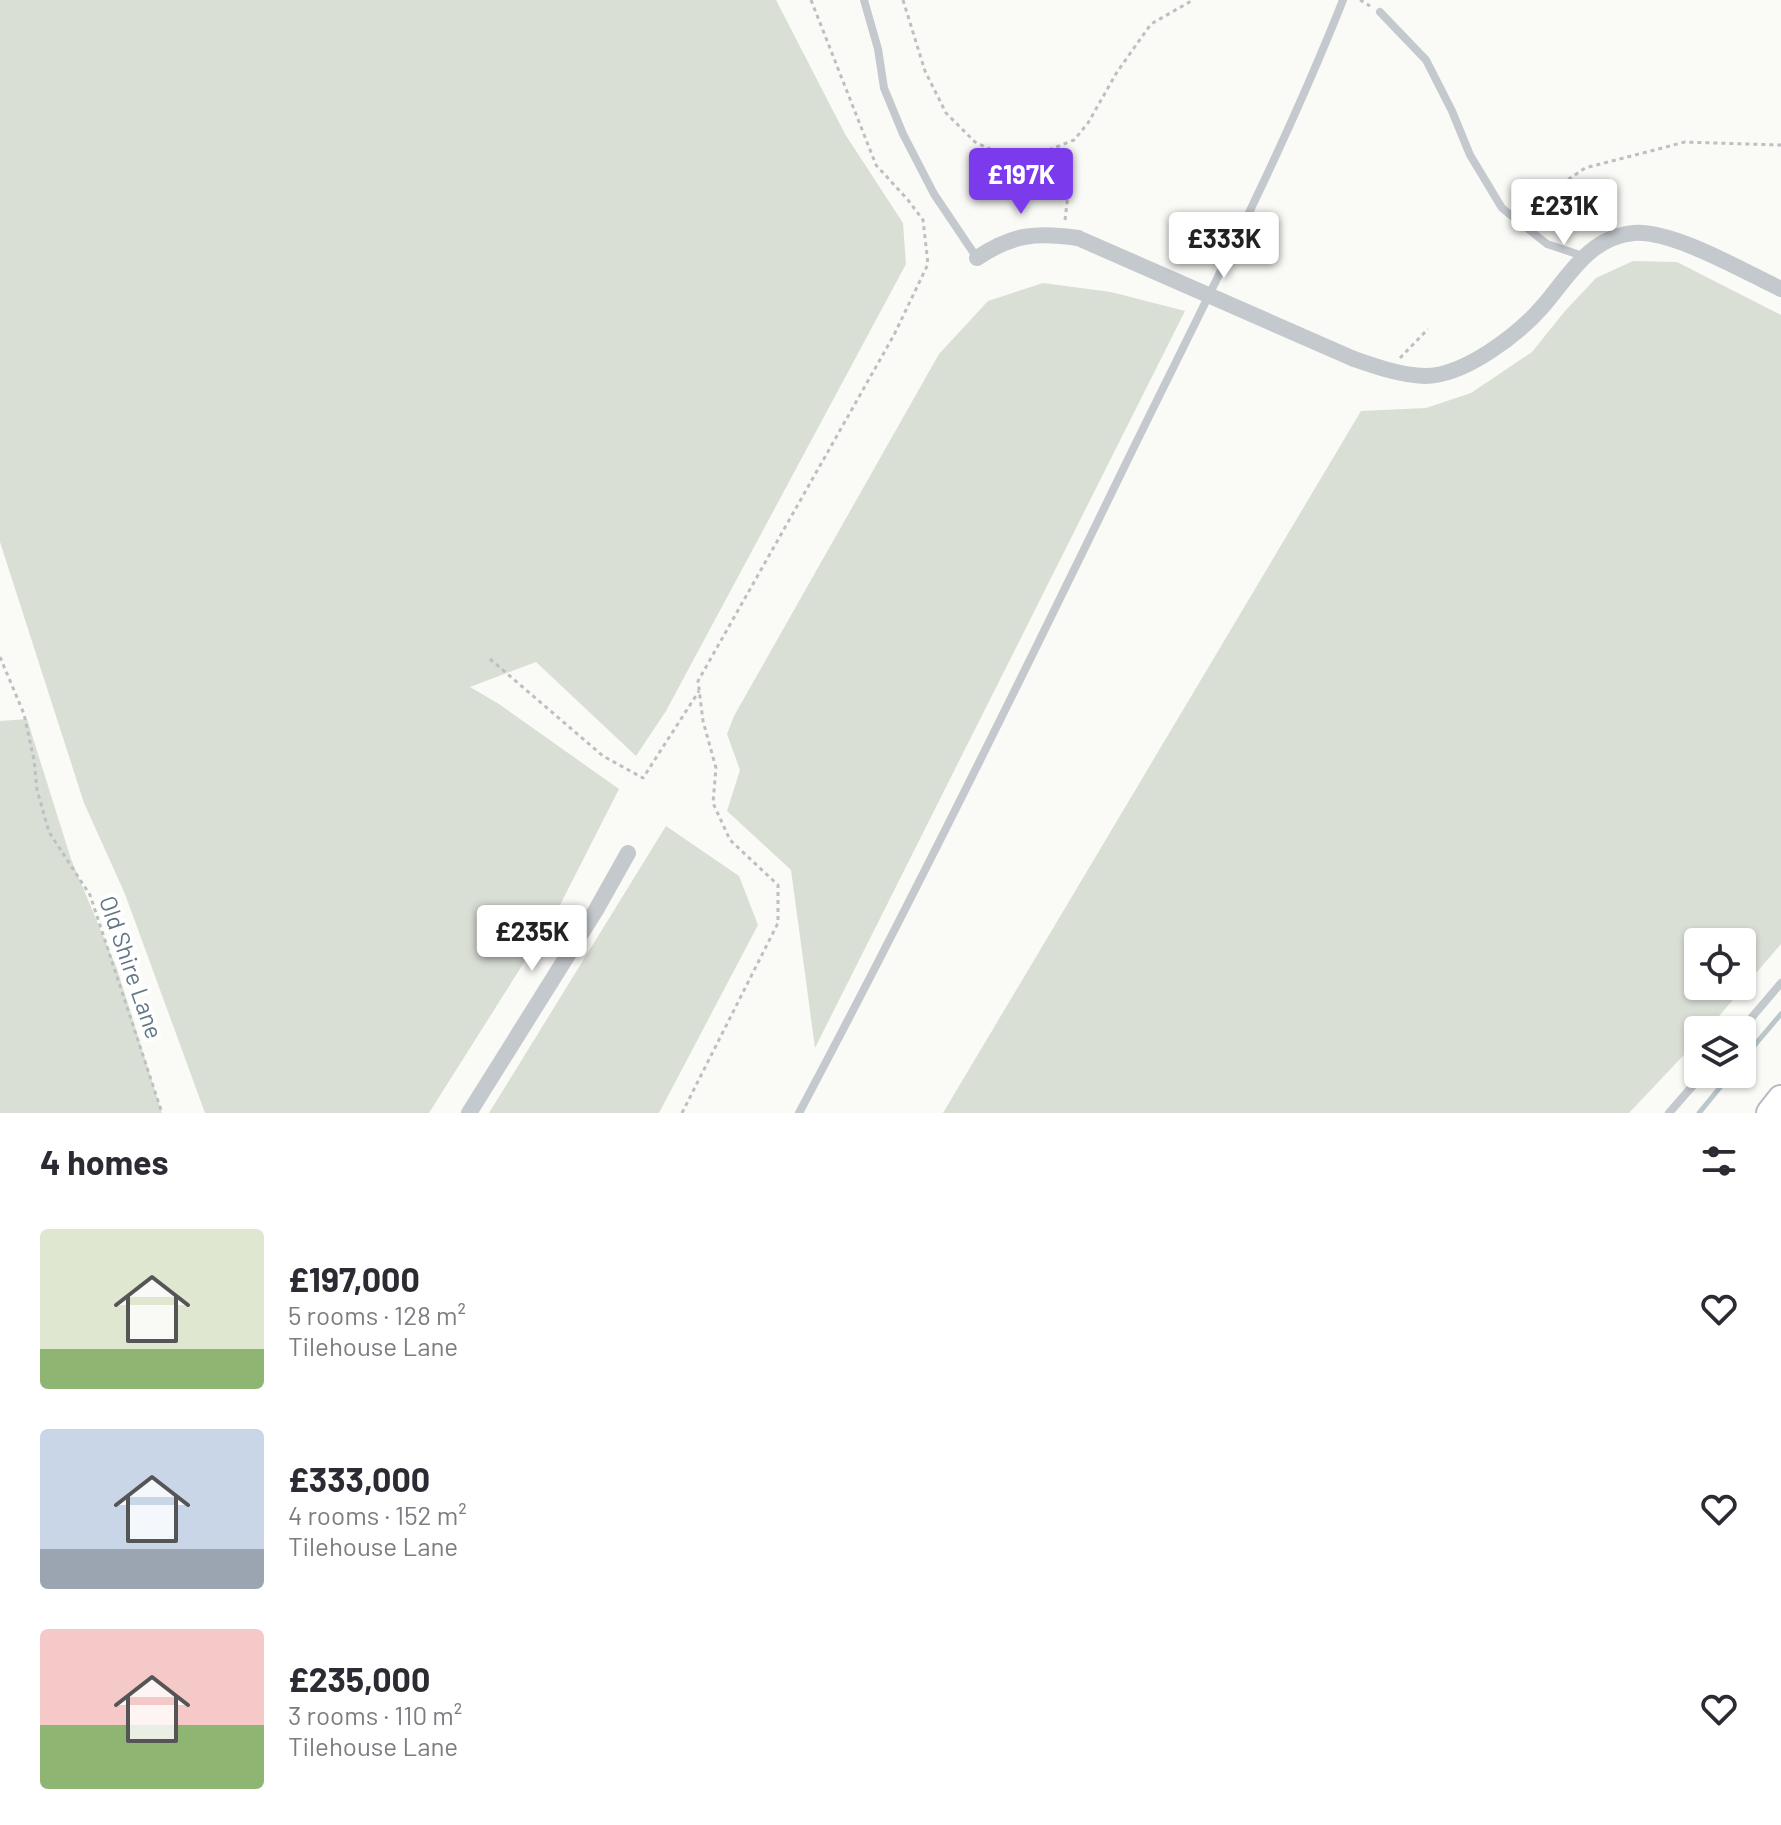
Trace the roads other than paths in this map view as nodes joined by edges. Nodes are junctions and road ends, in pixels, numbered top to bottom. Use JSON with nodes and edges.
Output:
{"nodes":[{"id":1,"x":864,"y":0,"type":"edge"},
{"id":2,"x":1343,"y":0,"type":"edge"},
{"id":3,"x":1380,"y":12,"type":"dead end"},
{"id":4,"x":1583,"y":256,"type":"junction"},
{"id":5,"x":977,"y":258,"type":"joint"},
{"id":6,"x":1781,"y":289,"type":"edge"},
{"id":7,"x":628,"y":853,"type":"dead end"},
{"id":8,"x":1781,"y":983,"type":"edge"},
{"id":9,"x":1753,"y":1016,"type":"edge"},
{"id":10,"x":1691,"y":1088,"type":"edge"},
{"id":11,"x":1781,"y":1099,"type":"edge"},
{"id":12,"x":469,"y":1113,"type":"edge"},
{"id":13,"x":799,"y":1113,"type":"edge"},
{"id":14,"x":1669,"y":1113,"type":"edge"},
{"id":15,"x":1770,"y":1113,"type":"edge"}],
"edges":[{"from":1,"to":5,"type":"lane"},
{"from":2,"to":13,"type":"lane"},
{"from":3,"to":4,"type":"lane"},
{"from":4,"to":5,"type":"street","bridge":true},
{"from":4,"to":6,"type":"street"},
{"from":7,"to":12,"type":"street"},
{"from":8,"to":9,"type":"lane"},
{"from":10,"to":14,"type":"lane"},
{"from":11,"to":15,"type":"main road"}]}
